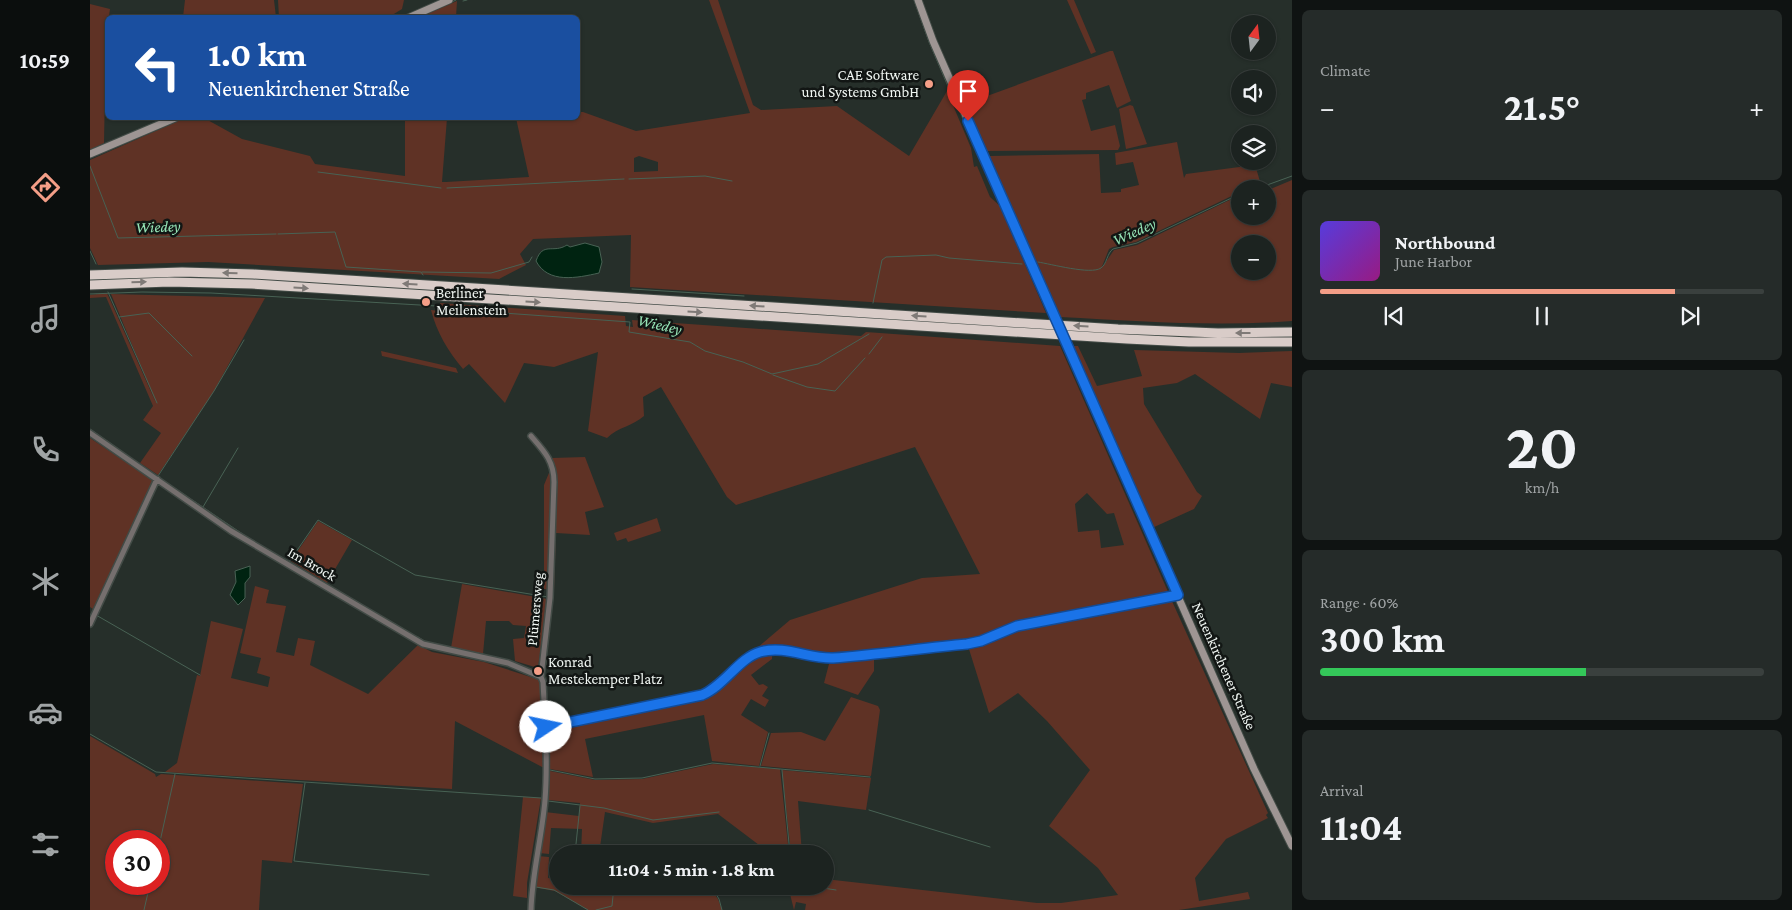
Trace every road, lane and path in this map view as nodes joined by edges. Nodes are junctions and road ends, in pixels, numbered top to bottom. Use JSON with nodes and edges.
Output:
{"nodes":[{"id":1,"x":449,"y":0,"type":"edge"},
{"id":2,"x":918,"y":0,"type":"edge"},
{"id":3,"x":415,"y":15,"type":"edge"},
{"id":4,"x":170,"y":120,"type":"edge"},
{"id":5,"x":90,"y":154,"type":"edge"},
{"id":6,"x":90,"y":275,"type":"edge"},
{"id":7,"x":90,"y":285,"type":"edge"},
{"id":8,"x":1292,"y":332,"type":"edge"},
{"id":9,"x":1292,"y":342,"type":"edge"},
{"id":10,"x":90,"y":433,"type":"edge"},
{"id":11,"x":531,"y":436,"type":"dead end"},
{"id":12,"x":157,"y":479,"type":"junction"},
{"id":13,"x":1178,"y":595,"type":"junction"},
{"id":14,"x":90,"y":624,"type":"edge"},
{"id":15,"x":541,"y":677,"type":"junction"},
{"id":16,"x":546,"y":727,"type":"junction"},
{"id":17,"x":1292,"y":846,"type":"edge"},
{"id":18,"x":531,"y":910,"type":"edge"}],
"edges":[{"from":1,"to":3,"type":"main road"},
{"from":2,"to":13,"type":"main road","name":"Neuenkirchener Straße","bridge":true},
{"from":4,"to":5,"type":"main road"},
{"from":8,"to":6,"type":"highway","one_way":true},
{"from":7,"to":9,"type":"highway","one_way":true},
{"from":10,"to":12,"type":"street","name":"Im Brock"},
{"from":11,"to":15,"type":"street","name":"Plümersweg"},
{"from":12,"to":14,"type":"street"},
{"from":12,"to":15,"type":"street","name":"Im Brock"},
{"from":13,"to":16,"type":"street"},
{"from":13,"to":17,"type":"main road","name":"Neuenkirchener Straße"},
{"from":15,"to":16,"type":"street","name":"Plümersweg"},
{"from":16,"to":18,"type":"street","name":"Plümersweg"}]}
